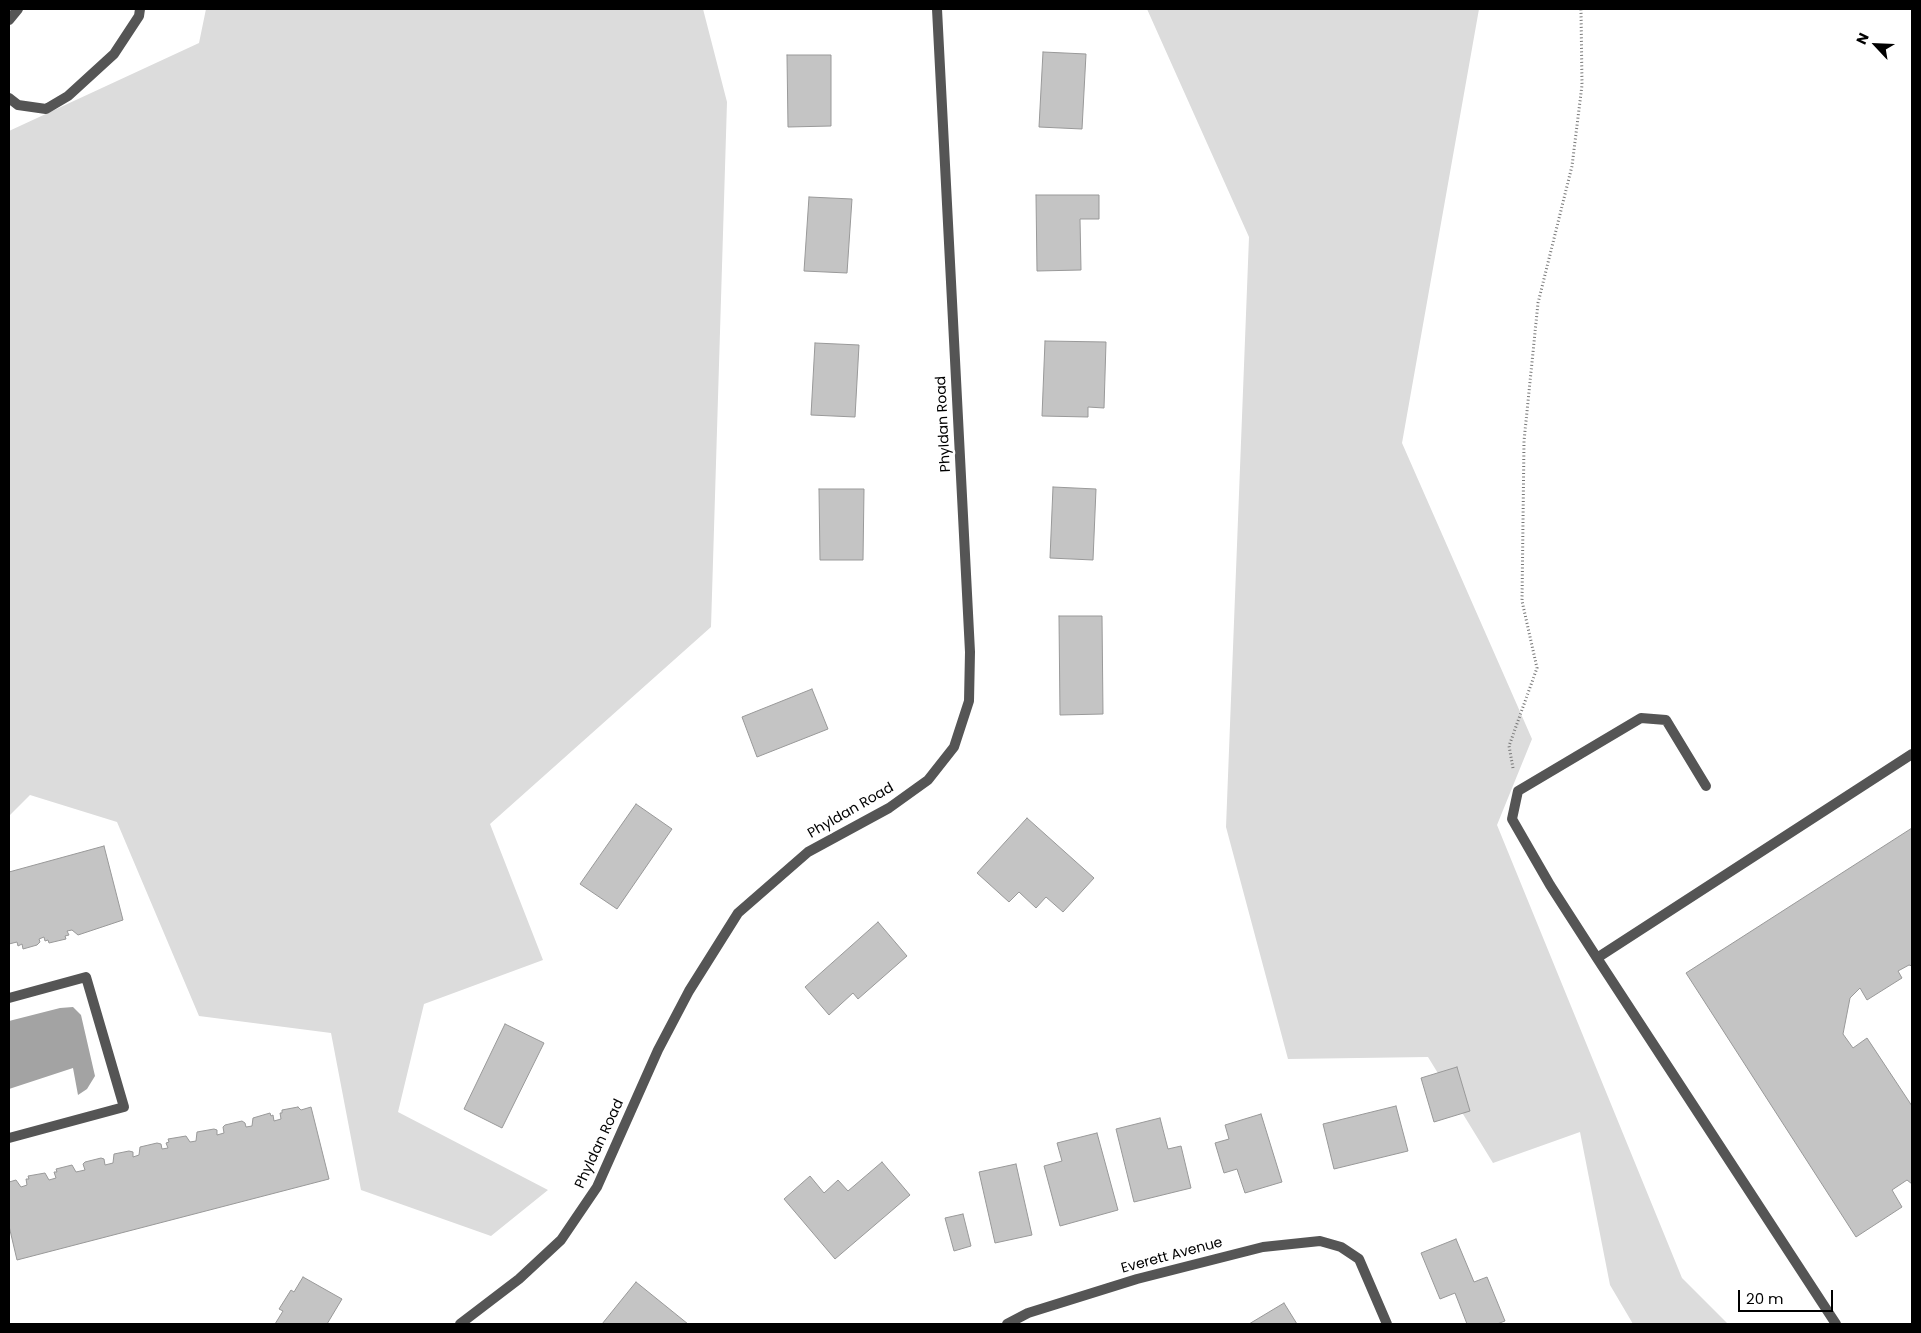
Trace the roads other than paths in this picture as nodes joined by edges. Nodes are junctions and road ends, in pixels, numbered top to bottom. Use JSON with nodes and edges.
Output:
{"nodes":[{"id":1,"x":18,"y":9,"type":"edge"},
{"id":2,"x":140,"y":9,"type":"edge"},
{"id":3,"x":937,"y":9,"type":"edge"},
{"id":4,"x":9,"y":20,"type":"edge"},
{"id":5,"x":9,"y":98,"type":"edge"},
{"id":6,"x":1912,"y":754,"type":"edge"},
{"id":7,"x":1706,"y":786,"type":"dead end"},
{"id":8,"x":1597,"y":958,"type":"junction"},
{"id":9,"x":9,"y":998,"type":"edge"},
{"id":10,"x":9,"y":1138,"type":"edge"},
{"id":11,"x":460,"y":1324,"type":"edge"},
{"id":12,"x":1007,"y":1324,"type":"edge"},
{"id":13,"x":1387,"y":1324,"type":"edge"},
{"id":14,"x":1836,"y":1324,"type":"edge"}],
"edges":[{"from":1,"to":4,"type":"street"},
{"from":2,"to":5,"type":"street"},
{"from":3,"to":11,"type":"street","name":"Phyldan Road"},
{"from":6,"to":8,"type":"street"},
{"from":7,"to":8,"type":"street"},
{"from":8,"to":14,"type":"street"},
{"from":9,"to":10,"type":"street"},
{"from":12,"to":13,"type":"street","name":"Everett Avenue"}]}
